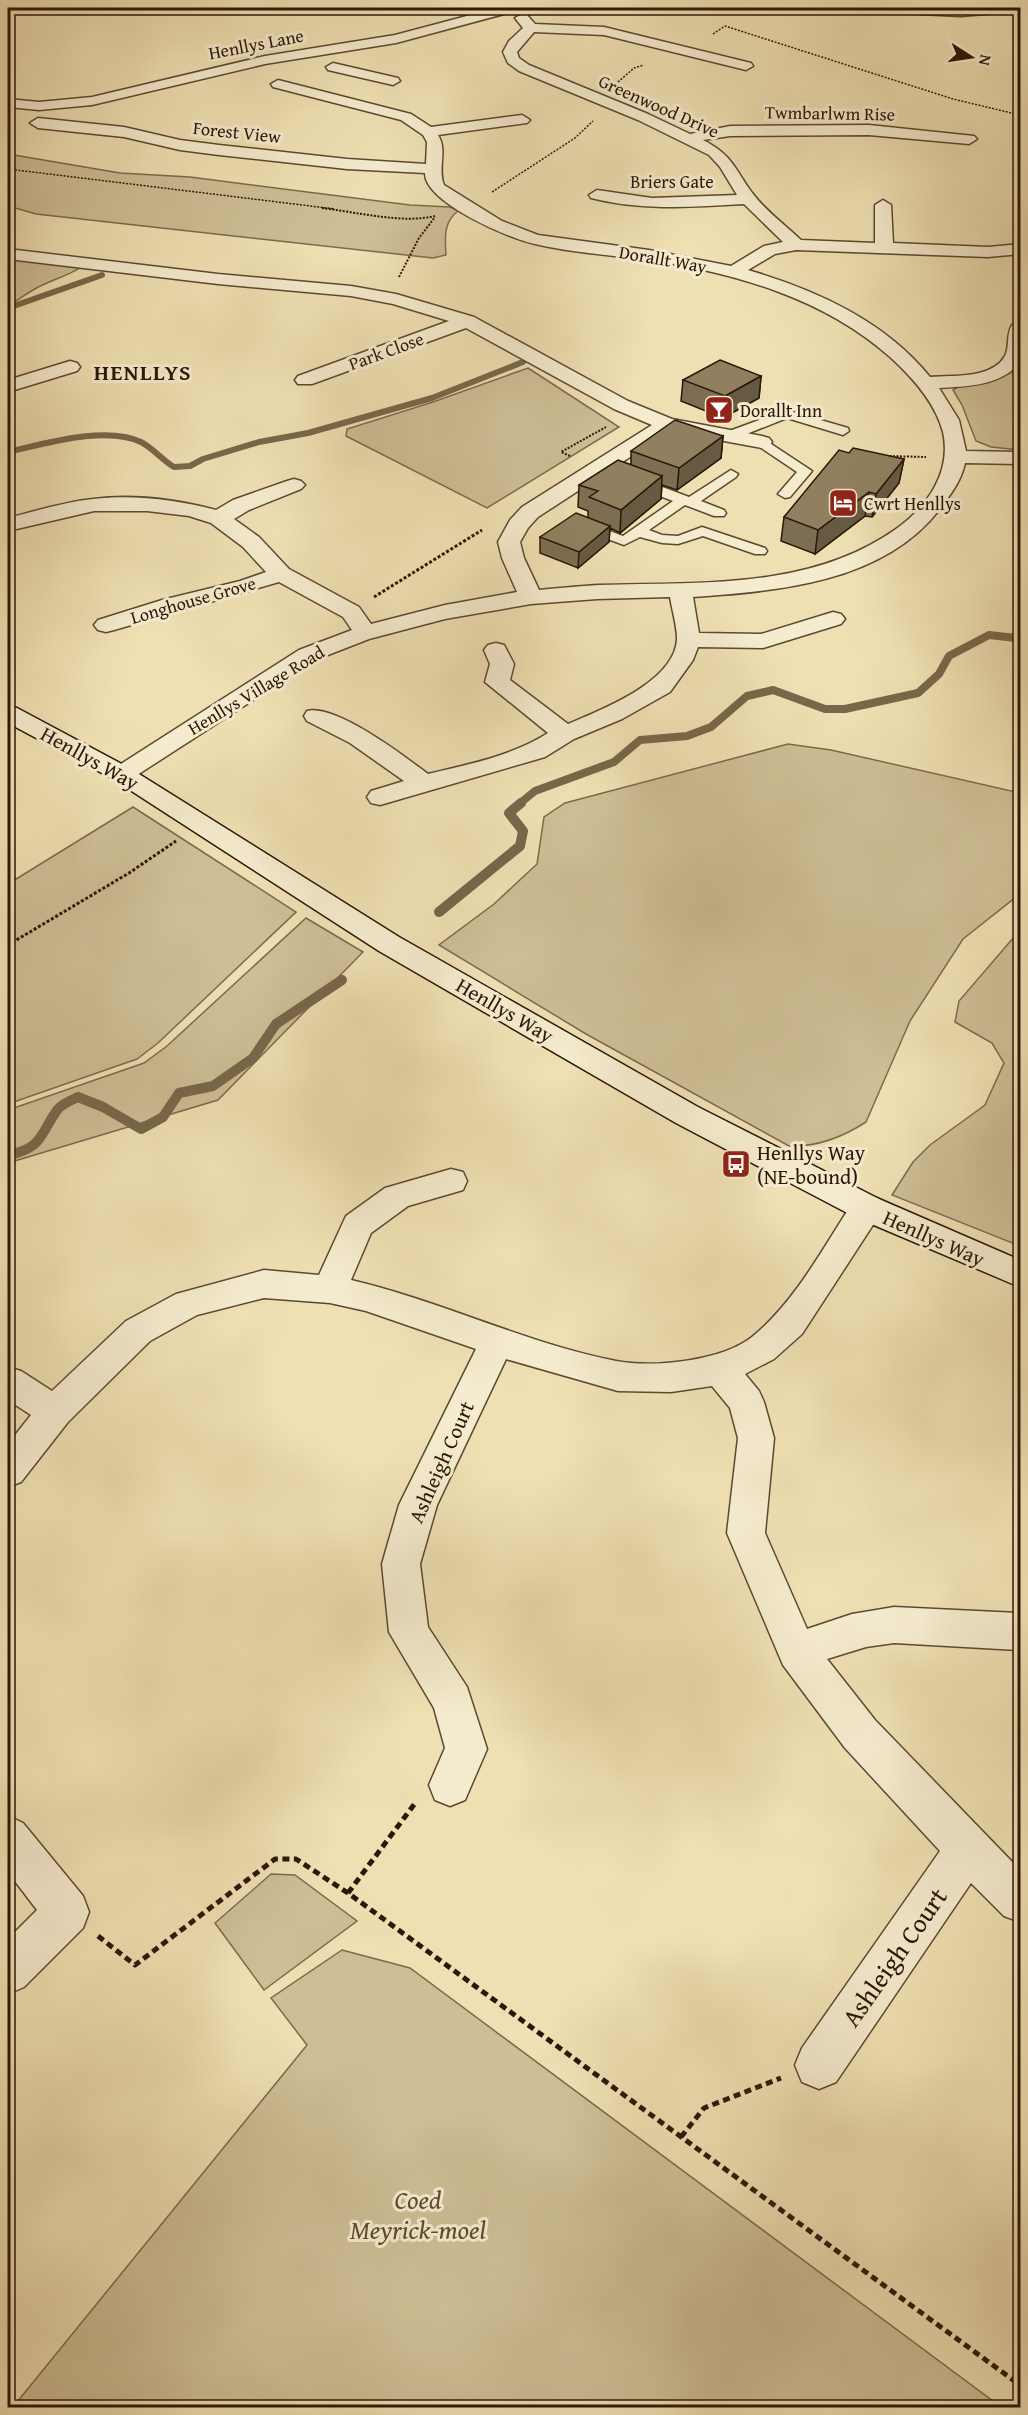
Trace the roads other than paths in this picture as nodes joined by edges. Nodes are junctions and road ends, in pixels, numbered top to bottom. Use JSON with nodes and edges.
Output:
{"nodes":[{"id":1,"x":878,"y":8,"type":"edge"},
{"id":2,"x":1017,"y":8,"type":"edge"},
{"id":3,"x":521,"y":18,"type":"edge"},
{"id":4,"x":714,"y":57,"type":"junction"},
{"id":5,"x":697,"y":65,"type":"dead end"},
{"id":6,"x":333,"y":66,"type":"dead end"},
{"id":7,"x":746,"y":66,"type":"dead end"},
{"id":8,"x":354,"y":72,"type":"junction"},
{"id":9,"x":393,"y":81,"type":"dead end"},
{"id":10,"x":278,"y":84,"type":"dead end"},
{"id":11,"x":311,"y":92,"type":"junction"},
{"id":12,"x":8,"y":103,"type":"edge"},
{"id":13,"x":522,"y":120,"type":"dead end"},
{"id":14,"x":38,"y":123,"type":"dead end"},
{"id":15,"x":428,"y":132,"type":"junction"},
{"id":16,"x":691,"y":138,"type":"junction"},
{"id":17,"x":969,"y":140,"type":"dead end"},
{"id":18,"x":433,"y":169,"type":"junction"},
{"id":19,"x":597,"y":195,"type":"dead end"},
{"id":20,"x":748,"y":199,"type":"junction"},
{"id":21,"x":883,"y":205,"type":"dead end"},
{"id":22,"x":796,"y":245,"type":"junction"},
{"id":23,"x":884,"y":246,"type":"junction"},
{"id":24,"x":1020,"y":249,"type":"edge"},
{"id":25,"x":8,"y":254,"type":"edge"},
{"id":26,"x":733,"y":272,"type":"junction"},
{"id":27,"x":218,"y":279,"type":"junction"},
{"id":28,"x":205,"y":295,"type":"dead end"},
{"id":29,"x":467,"y":321,"type":"junction"},
{"id":30,"x":1019,"y":329,"type":"edge"},
{"id":31,"x":70,"y":367,"type":"dead end"},
{"id":32,"x":304,"y":380,"type":"dead end"},
{"id":33,"x":927,"y":383,"type":"junction"},
{"id":34,"x":8,"y":386,"type":"edge"},
{"id":35,"x":667,"y":423,"type":"junction"},
{"id":36,"x":843,"y":431,"type":"dead end"},
{"id":37,"x":729,"y":436,"type":"junction"},
{"id":38,"x":762,"y":442,"type":"joint"},
{"id":39,"x":957,"y":457,"type":"junction"},
{"id":40,"x":1020,"y":458,"type":"edge"},
{"id":41,"x":599,"y":468,"type":"junction"},
{"id":42,"x":731,"y":474,"type":"dead end"},
{"id":43,"x":294,"y":485,"type":"dead end"},
{"id":44,"x":785,"y":494,"type":"dead end"},
{"id":45,"x":687,"y":501,"type":"junction"},
{"id":46,"x":719,"y":513,"type":"dead end"},
{"id":47,"x":219,"y":518,"type":"junction"},
{"id":48,"x":572,"y":520,"type":"edge"},
{"id":49,"x":8,"y":524,"type":"edge"},
{"id":50,"x":638,"y":531,"type":"junction"},
{"id":51,"x":760,"y":551,"type":"dead end"},
{"id":52,"x":281,"y":574,"type":"junction"},
{"id":53,"x":680,"y":591,"type":"junction"},
{"id":54,"x":531,"y":597,"type":"junction"},
{"id":55,"x":833,"y":619,"type":"dead end"},
{"id":56,"x":106,"y":626,"type":"dead end"},
{"id":57,"x":366,"y":632,"type":"junction"},
{"id":58,"x":688,"y":640,"type":"junction"},
{"id":59,"x":496,"y":650,"type":"dead end"},
{"id":60,"x":8,"y":713,"type":"edge"},
{"id":61,"x":316,"y":716,"type":"dead end"},
{"id":62,"x":565,"y":734,"type":"junction"},
{"id":63,"x":122,"y":774,"type":"junction"},
{"id":64,"x":423,"y":783,"type":"junction"},
{"id":65,"x":380,"y":797,"type":"dead end"},
{"id":66,"x":451,"y":1181,"type":"dead end"},
{"id":67,"x":867,"y":1208,"type":"junction"},
{"id":68,"x":1020,"y":1274,"type":"edge"},
{"id":69,"x":330,"y":1289,"type":"junction"},
{"id":70,"x":497,"y":1342,"type":"junction"},
{"id":71,"x":720,"y":1370,"type":"junction"},
{"id":72,"x":8,"y":1382,"type":"edge"},
{"id":73,"x":55,"y":1411,"type":"junction"},
{"id":74,"x":8,"y":1471,"type":"edge"},
{"id":75,"x":1020,"y":1631,"type":"edge"},
{"id":76,"x":797,"y":1652,"type":"junction"},
{"id":77,"x":450,"y":1785,"type":"road end"},
{"id":78,"x":8,"y":1838,"type":"edge"},
{"id":79,"x":968,"y":1849,"type":"junction"},
{"id":80,"x":1020,"y":1900,"type":"edge"},
{"id":81,"x":8,"y":1971,"type":"edge"},
{"id":82,"x":819,"y":2065,"type":"road end"}],
"edges":[{"from":1,"to":2,"type":"street"},
{"from":3,"to":4,"type":"street"},
{"from":3,"to":12,"type":"street","name":"Henllys Lane"},
{"from":3,"to":16,"type":"street","name":"Greenwood Drive"},
{"from":4,"to":5,"type":"street"},
{"from":4,"to":7,"type":"street"},
{"from":6,"to":8,"type":"street"},
{"from":8,"to":9,"type":"street"},
{"from":8,"to":11,"type":"street"},
{"from":10,"to":11,"type":"street"},
{"from":11,"to":15,"type":"street"},
{"from":13,"to":15,"type":"street"},
{"from":14,"to":18,"type":"street","name":"Forest View"},
{"from":15,"to":18,"type":"street","name":"Dorallt Way"},
{"from":16,"to":17,"type":"street","name":"Twmbarlwm Rise"},
{"from":16,"to":20,"type":"street","name":"Greenwood Drive"},
{"from":18,"to":26,"type":"street","name":"Dorallt Way"},
{"from":19,"to":20,"type":"street","name":"Briers Gate"},
{"from":20,"to":22,"type":"street","name":"Greenwood Drive"},
{"from":21,"to":23,"type":"street"},
{"from":22,"to":23,"type":"street"},
{"from":22,"to":26,"type":"street"},
{"from":23,"to":24,"type":"street"},
{"from":25,"to":27,"type":"street"},
{"from":26,"to":33,"type":"street","name":"Dorallt Way"},
{"from":27,"to":28,"type":"street"},
{"from":27,"to":29,"type":"street"},
{"from":29,"to":32,"type":"street","name":"Park Close"},
{"from":29,"to":35,"type":"street"},
{"from":30,"to":33,"type":"street"},
{"from":31,"to":34,"type":"street"},
{"from":33,"to":39,"type":"street","name":"Dorallt Way"},
{"from":35,"to":37,"type":"street"},
{"from":35,"to":41,"type":"street"},
{"from":36,"to":37,"type":"lane"},
{"from":37,"to":38,"type":"street"},
{"from":38,"to":44,"type":"lane"},
{"from":39,"to":40,"type":"street"},
{"from":39,"to":53,"type":"street","name":"Dorallt Way"},
{"from":41,"to":45,"type":"lane"},
{"from":41,"to":54,"type":"street"},
{"from":42,"to":45,"type":"lane"},
{"from":43,"to":47,"type":"street"},
{"from":45,"to":46,"type":"lane"},
{"from":45,"to":50,"type":"lane"},
{"from":47,"to":49,"type":"street","name":"Longhouse Grove"},
{"from":47,"to":52,"type":"street","name":"Longhouse Grove"},
{"from":48,"to":50,"type":"lane"},
{"from":50,"to":51,"type":"lane"},
{"from":52,"to":56,"type":"street","name":"Longhouse Grove"},
{"from":52,"to":57,"type":"street","name":"Longhouse Grove"},
{"from":53,"to":54,"type":"street","name":"Dorallt Way"},
{"from":53,"to":58,"type":"street"},
{"from":54,"to":57,"type":"street","name":"Henllys Village Road"},
{"from":55,"to":58,"type":"street"},
{"from":57,"to":63,"type":"street","name":"Henllys Village Road"},
{"from":58,"to":62,"type":"street"},
{"from":59,"to":62,"type":"street"},
{"from":60,"to":63,"type":"street","name":"Henllys Way"},
{"from":61,"to":64,"type":"street"},
{"from":62,"to":64,"type":"street"},
{"from":63,"to":67,"type":"street","name":"Henllys Way"},
{"from":64,"to":65,"type":"street"},
{"from":66,"to":69,"type":"street"},
{"from":67,"to":68,"type":"street","name":"Henllys Way"},
{"from":67,"to":71,"type":"street"},
{"from":69,"to":70,"type":"street"},
{"from":69,"to":73,"type":"street"},
{"from":70,"to":71,"type":"street"},
{"from":70,"to":77,"type":"street","name":"Ashleigh Court"},
{"from":71,"to":76,"type":"street"},
{"from":72,"to":73,"type":"street"},
{"from":73,"to":74,"type":"street"},
{"from":75,"to":76,"type":"street"},
{"from":76,"to":79,"type":"street"},
{"from":78,"to":81,"type":"street"},
{"from":79,"to":80,"type":"street"},
{"from":79,"to":82,"type":"street","name":"Ashleigh Court"}]}
